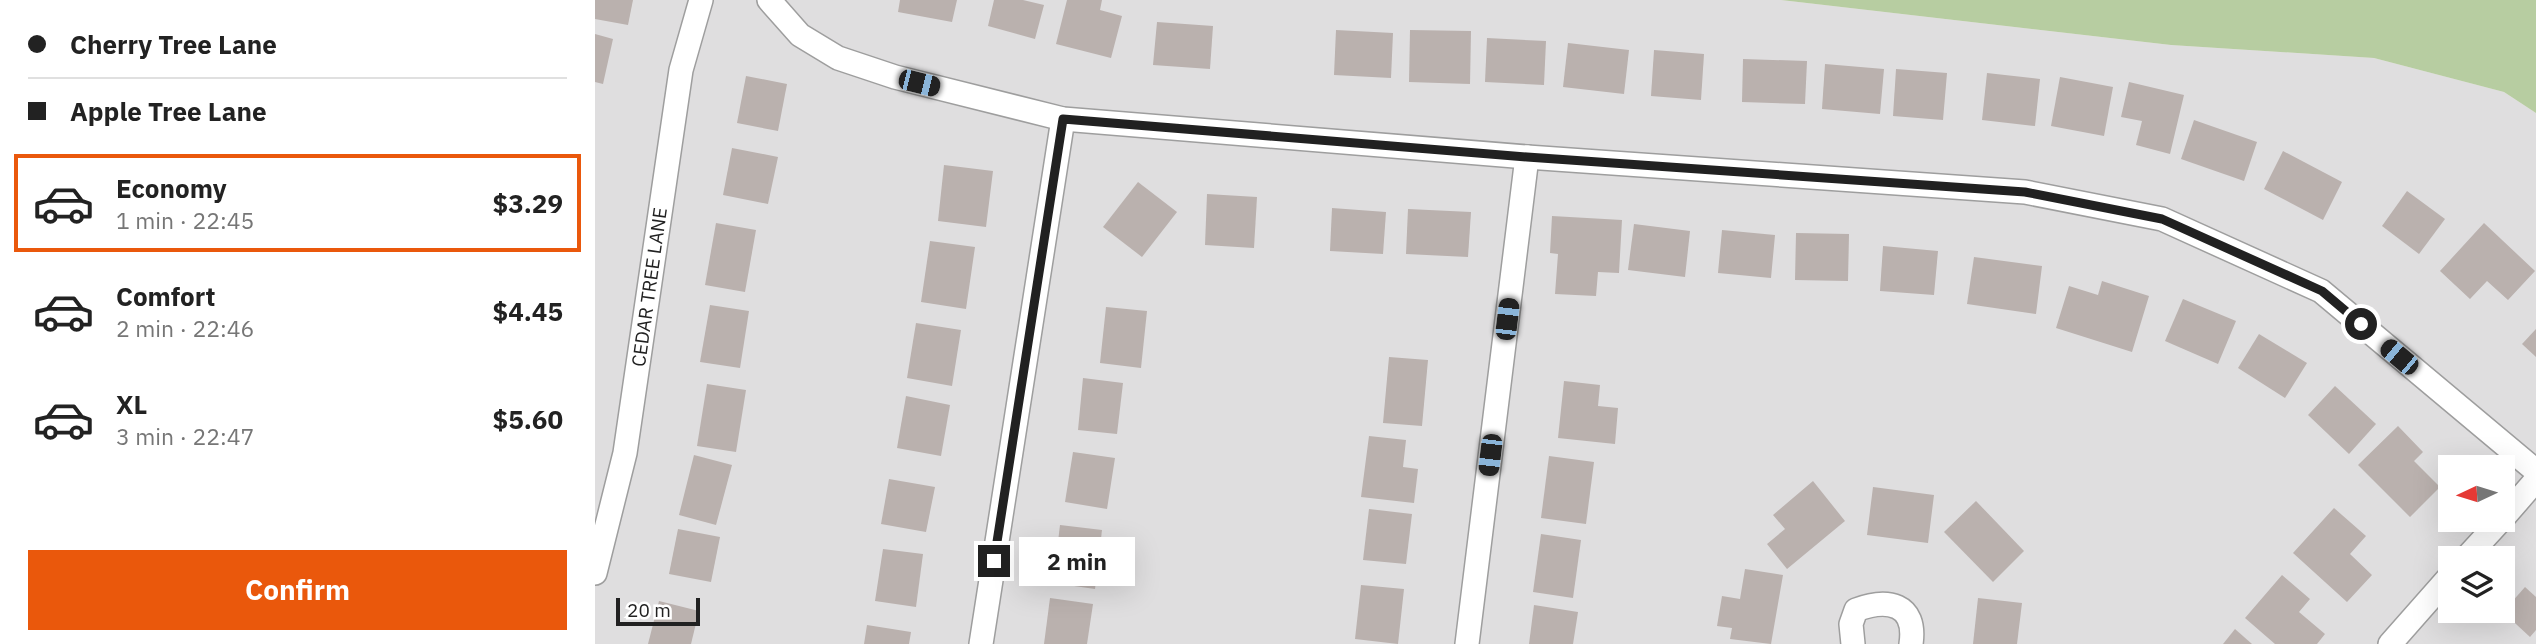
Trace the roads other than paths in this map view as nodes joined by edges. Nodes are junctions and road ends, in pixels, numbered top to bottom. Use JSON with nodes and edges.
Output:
{"nodes":[{"id":1,"x":701,"y":0,"type":"edge"},
{"id":2,"x":769,"y":0,"type":"edge"},
{"id":3,"x":1063,"y":119,"type":"junction"},
{"id":4,"x":1527,"y":157,"type":"junction"},
{"id":5,"x":2536,"y":471,"type":"edge"},
{"id":6,"x":2536,"y":480,"type":"edge"},
{"id":7,"x":2515,"y":504,"type":"edge"},
{"id":8,"x":2490,"y":532,"type":"edge"},
{"id":9,"x":2477,"y":546,"type":"edge"},
{"id":10,"x":595,"y":573,"type":"edge"},
{"id":11,"x":2438,"y":590,"type":"edge"},
{"id":12,"x":981,"y":644,"type":"edge"},
{"id":13,"x":1467,"y":644,"type":"edge"},
{"id":14,"x":1853,"y":644,"type":"edge"},
{"id":15,"x":1911,"y":644,"type":"edge"},
{"id":16,"x":2390,"y":644,"type":"edge"}],
"edges":[{"from":1,"to":10,"type":"street","name":"CEDAR TREE LANE"},
{"from":2,"to":3,"type":"street"},
{"from":3,"to":4,"type":"street"},
{"from":3,"to":12,"type":"street"},
{"from":4,"to":5,"type":"street"},
{"from":4,"to":13,"type":"street"},
{"from":6,"to":7,"type":"street"},
{"from":8,"to":9,"type":"street"},
{"from":11,"to":16,"type":"street"},
{"from":14,"to":15,"type":"street"}]}
